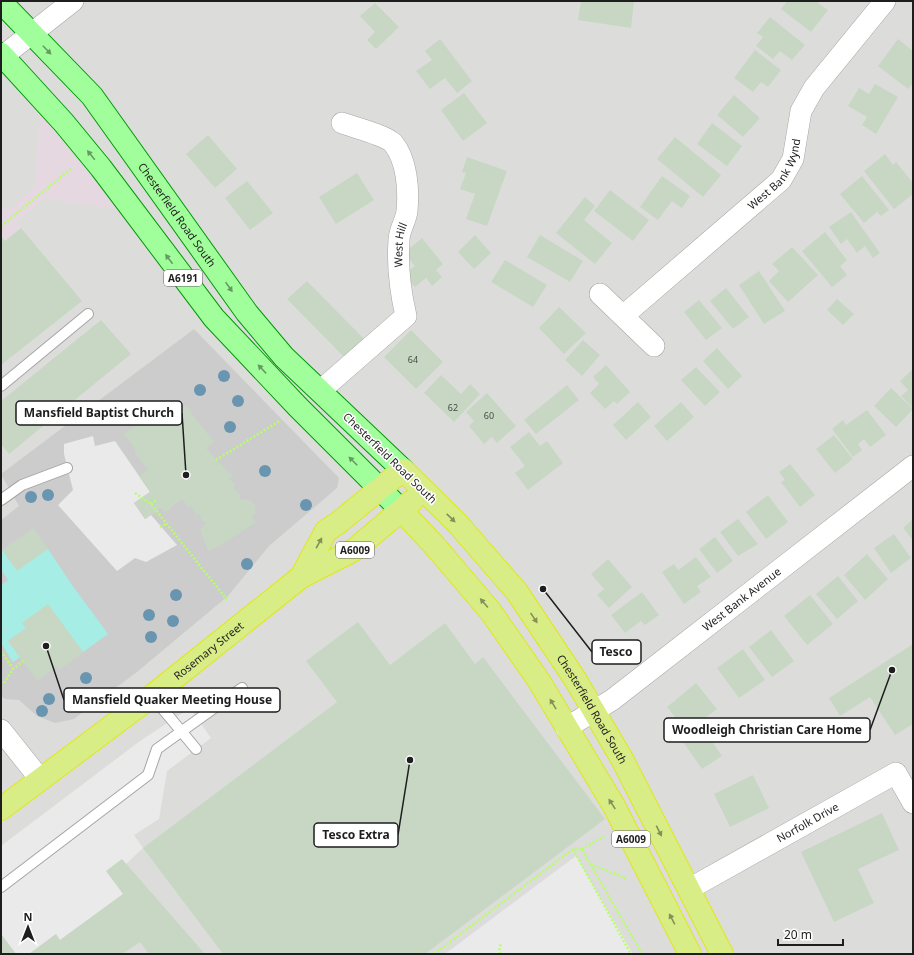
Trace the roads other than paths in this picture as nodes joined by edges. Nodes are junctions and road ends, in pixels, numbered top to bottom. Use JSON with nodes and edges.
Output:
{"nodes":[{"id":1,"x":73,"y":1,"type":"edge"},
{"id":2,"x":885,"y":1,"type":"edge"},
{"id":3,"x":1,"y":2,"type":"edge"},
{"id":4,"x":32,"y":34,"type":"junction"},
{"id":5,"x":2,"y":55,"type":"edge"},
{"id":6,"x":342,"y":123,"type":"dead end"},
{"id":7,"x":600,"y":294,"type":"dead end"},
{"id":8,"x":88,"y":314,"type":"dead end"},
{"id":9,"x":623,"y":316,"type":"junction"},
{"id":10,"x":654,"y":346,"type":"dead end"},
{"id":11,"x":1,"y":386,"type":"edge"},
{"id":12,"x":320,"y":391,"type":"junction"},
{"id":13,"x":913,"y":466,"type":"edge"},
{"id":14,"x":68,"y":468,"type":"dead end"},
{"id":15,"x":403,"y":470,"type":"junction"},
{"id":16,"x":380,"y":490,"type":"junction"},
{"id":17,"x":423,"y":491,"type":"junction"},
{"id":18,"x":1,"y":500,"type":"edge"},
{"id":19,"x":401,"y":510,"type":"junction"},
{"id":20,"x":301,"y":577,"type":"junction"},
{"id":21,"x":242,"y":688,"type":"dead end"},
{"id":22,"x":152,"y":696,"type":"junction"},
{"id":23,"x":594,"y":711,"type":"junction"},
{"id":24,"x":566,"y":728,"type":"junction"},
{"id":25,"x":1,"y":730,"type":"edge"},
{"id":26,"x":181,"y":732,"type":"junction"},
{"id":27,"x":196,"y":749,"type":"dead end"},
{"id":28,"x":40,"y":779,"type":"junction"},
{"id":29,"x":913,"y":803,"type":"edge"},
{"id":30,"x":1,"y":809,"type":"edge"},
{"id":31,"x":1,"y":887,"type":"edge"},
{"id":32,"x":689,"y":890,"type":"junction"},
{"id":33,"x":690,"y":954,"type":"edge"},
{"id":34,"x":722,"y":954,"type":"edge"}],
"edges":[{"from":1,"to":4,"type":"street"},
{"from":2,"to":9,"type":"street","name":"West Bank Wynd"},
{"from":3,"to":4,"type":"main road","name":"Chesterfield Road South","number":"A6191"},
{"from":4,"to":5,"type":"street"},
{"from":4,"to":12,"type":"main road","name":"Chesterfield Road South","number":"A6191","one_way":true},
{"from":16,"to":5,"type":"main road","number":"A6191","one_way":true},
{"from":6,"to":12,"type":"street","name":"West Hill"},
{"from":7,"to":9,"type":"street"},
{"from":8,"to":11,"type":"lane"},
{"from":9,"to":10,"type":"street"},
{"from":12,"to":15,"type":"main road","name":"Chesterfield Road South","number":"A6191"},
{"from":13,"to":23,"type":"street","name":"West Bank Avenue"},
{"from":14,"to":18,"type":"lane"},
{"from":15,"to":16,"type":"highway","name":"Rosemary Street","number":"A6009"},
{"from":15,"to":17,"type":"highway","name":"Chesterfield Road South","number":"A6009"},
{"from":16,"to":19,"type":"main road","number":"A6191"},
{"from":20,"to":16,"type":"highway","name":"Rosemary Street","number":"A6009","one_way":true},
{"from":17,"to":19,"type":"highway","name":"Rosemary Street","number":"A6009"},
{"from":17,"to":23,"type":"highway","name":"Chesterfield Road South","number":"A6009","one_way":true},
{"from":19,"to":20,"type":"highway","name":"Rosemary Street","number":"A6009"},
{"from":24,"to":19,"type":"highway","number":"A6009","one_way":true},
{"from":20,"to":22,"type":"highway","name":"Rosemary Street","number":"A6009"},
{"from":21,"to":26,"type":"lane"},
{"from":22,"to":26,"type":"lane"},
{"from":22,"to":28,"type":"highway","name":"Rosemary Street","number":"A6009"},
{"from":23,"to":24,"type":"street","name":"West Bank Avenue"},
{"from":23,"to":32,"type":"highway","name":"Chesterfield Road South","number":"A6009","one_way":true},
{"from":33,"to":24,"type":"highway","number":"A6009","one_way":true},
{"from":25,"to":28,"type":"street"},
{"from":26,"to":27,"type":"lane"},
{"from":26,"to":31,"type":"lane"},
{"from":28,"to":30,"type":"highway","name":"Rosemary Street","number":"A6009"},
{"from":29,"to":32,"type":"street","name":"Norfolk Drive"},
{"from":32,"to":34,"type":"highway","name":"Chesterfield Road South","number":"A6009"}]}
